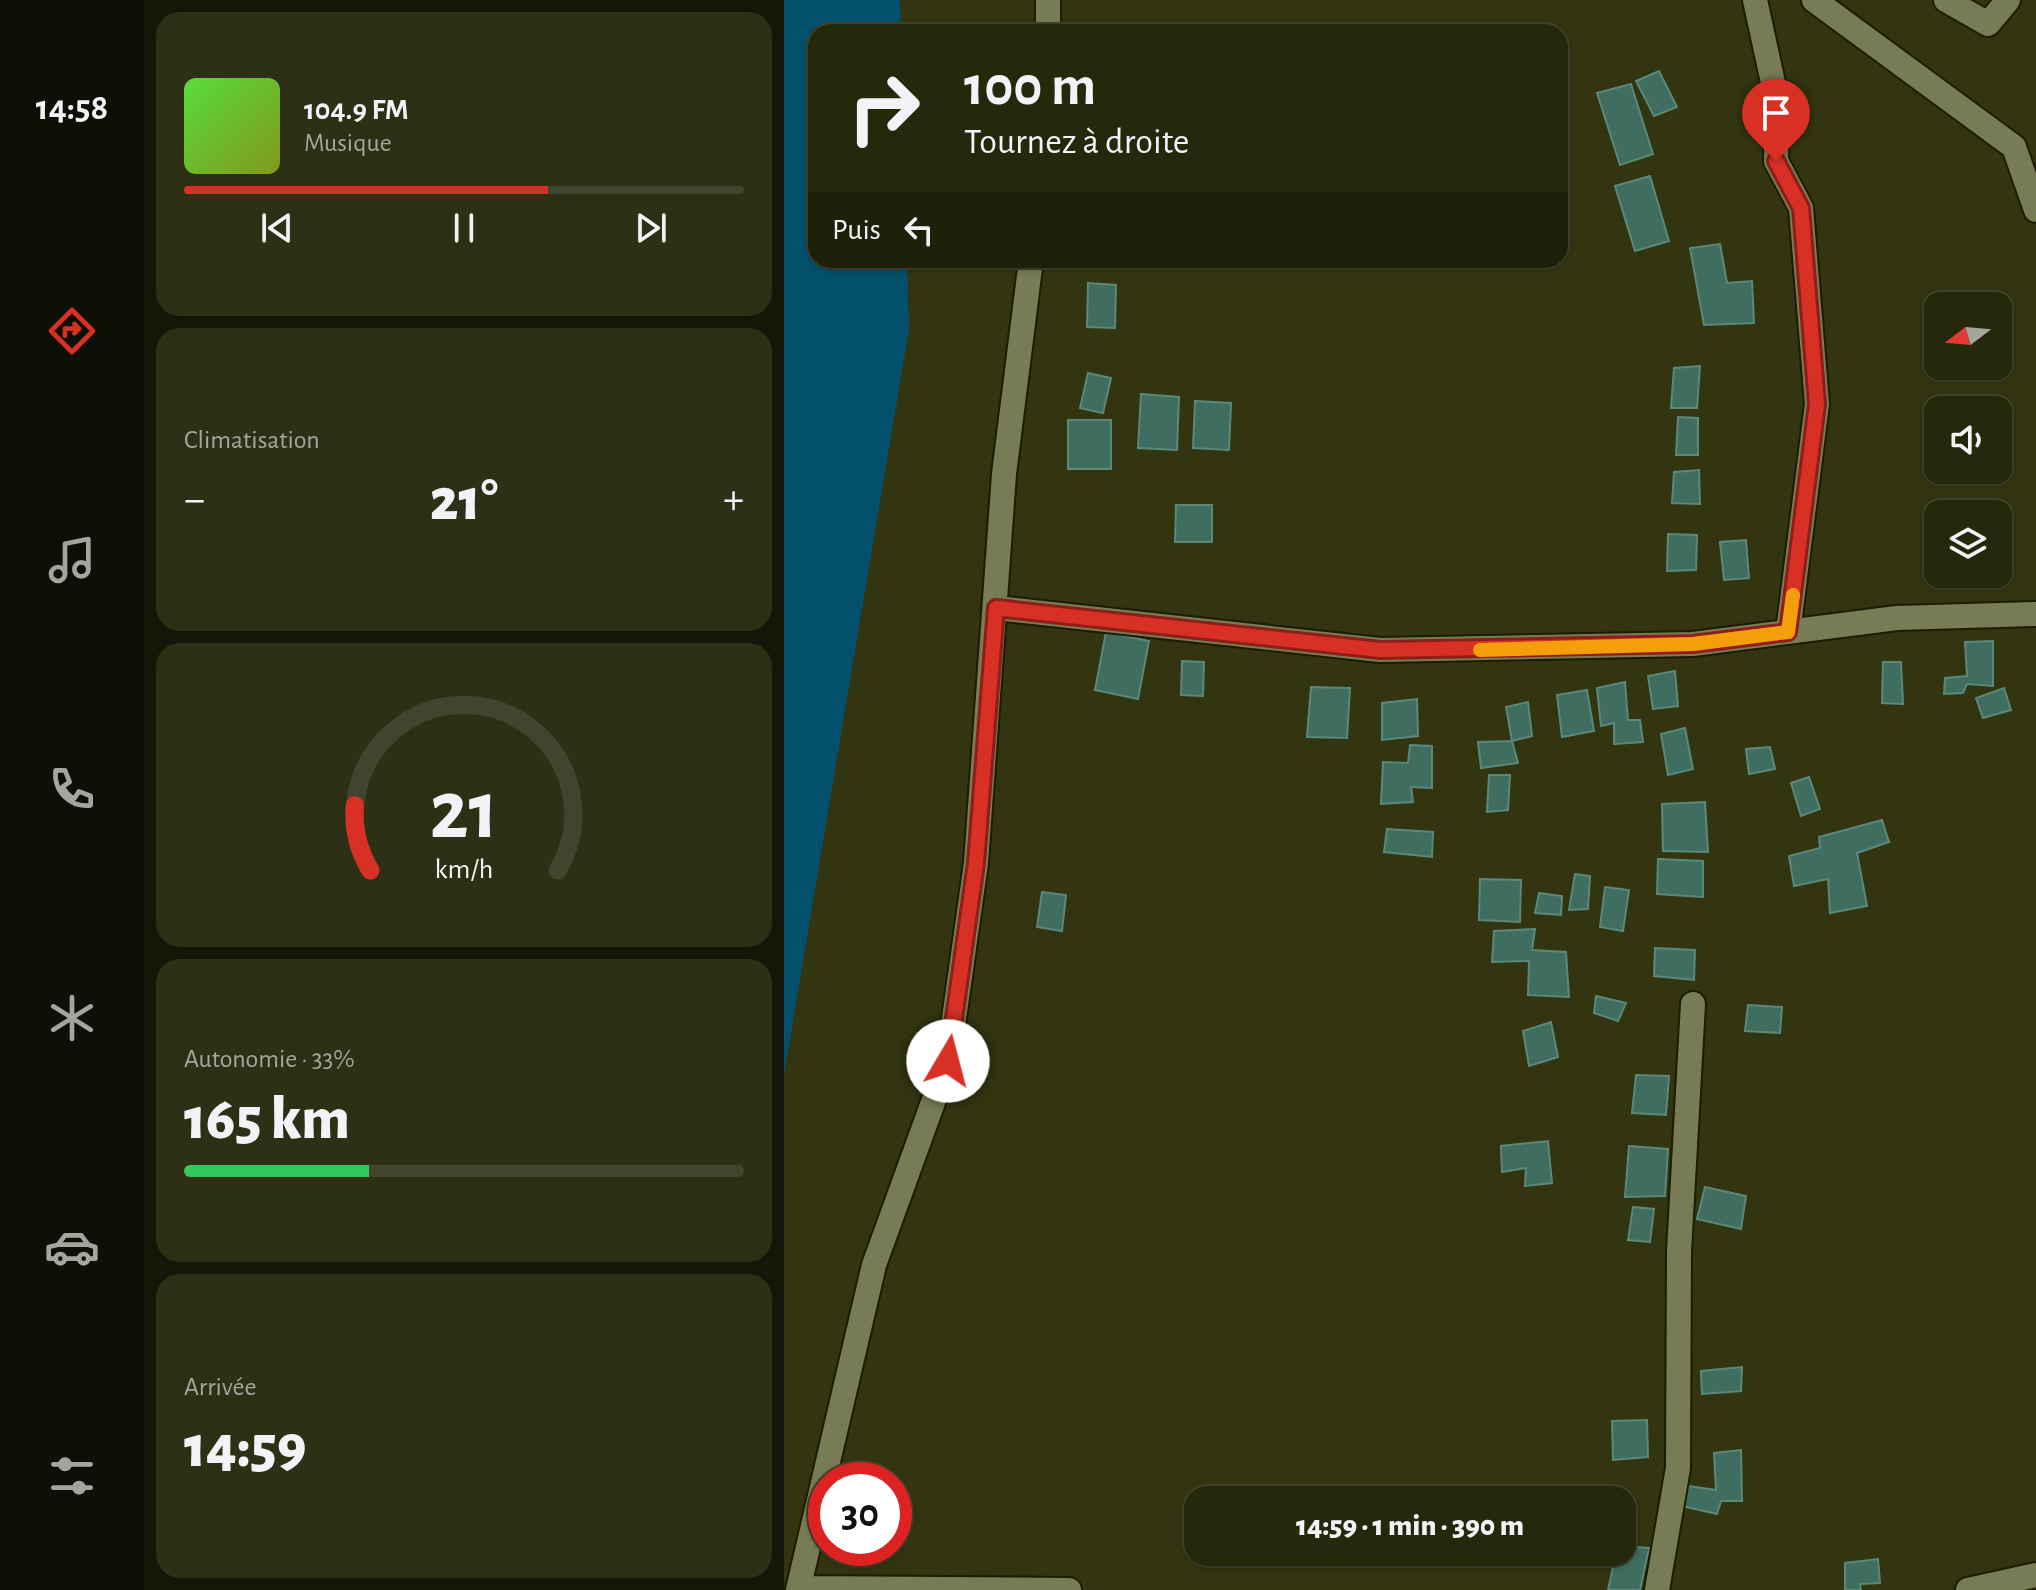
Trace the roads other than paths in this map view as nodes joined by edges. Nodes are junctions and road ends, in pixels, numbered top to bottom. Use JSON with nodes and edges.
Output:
{"nodes":[{"id":1,"x":1048,"y":0,"type":"edge"},
{"id":2,"x":1755,"y":0,"type":"edge"},
{"id":3,"x":1814,"y":0,"type":"edge"},
{"id":4,"x":1946,"y":0,"type":"edge"},
{"id":5,"x":2008,"y":0,"type":"edge"},
{"id":6,"x":1048,"y":24,"type":"edge"},
{"id":7,"x":2036,"y":210,"type":"edge"},
{"id":8,"x":1030,"y":268,"type":"edge"},
{"id":9,"x":996,"y":608,"type":"junction"},
{"id":10,"x":2036,"y":614,"type":"edge"},
{"id":11,"x":1788,"y":632,"type":"junction"},
{"id":12,"x":1693,"y":1004,"type":"dead end"},
{"id":13,"x":2036,"y":1575,"type":"edge"},
{"id":14,"x":798,"y":1589,"type":"edge"},
{"id":15,"x":1069,"y":1590,"type":"edge"},
{"id":16,"x":1657,"y":1590,"type":"edge"},
{"id":17,"x":1968,"y":1590,"type":"edge"}],
"edges":[{"from":1,"to":6,"type":"street"},
{"from":2,"to":11,"type":"street"},
{"from":3,"to":7,"type":"street"},
{"from":4,"to":5,"type":"street"},
{"from":8,"to":9,"type":"street"},
{"from":9,"to":11,"type":"street"},
{"from":9,"to":14,"type":"street"},
{"from":10,"to":11,"type":"street"},
{"from":12,"to":16,"type":"street"},
{"from":13,"to":17,"type":"street"},
{"from":14,"to":15,"type":"street"}]}
